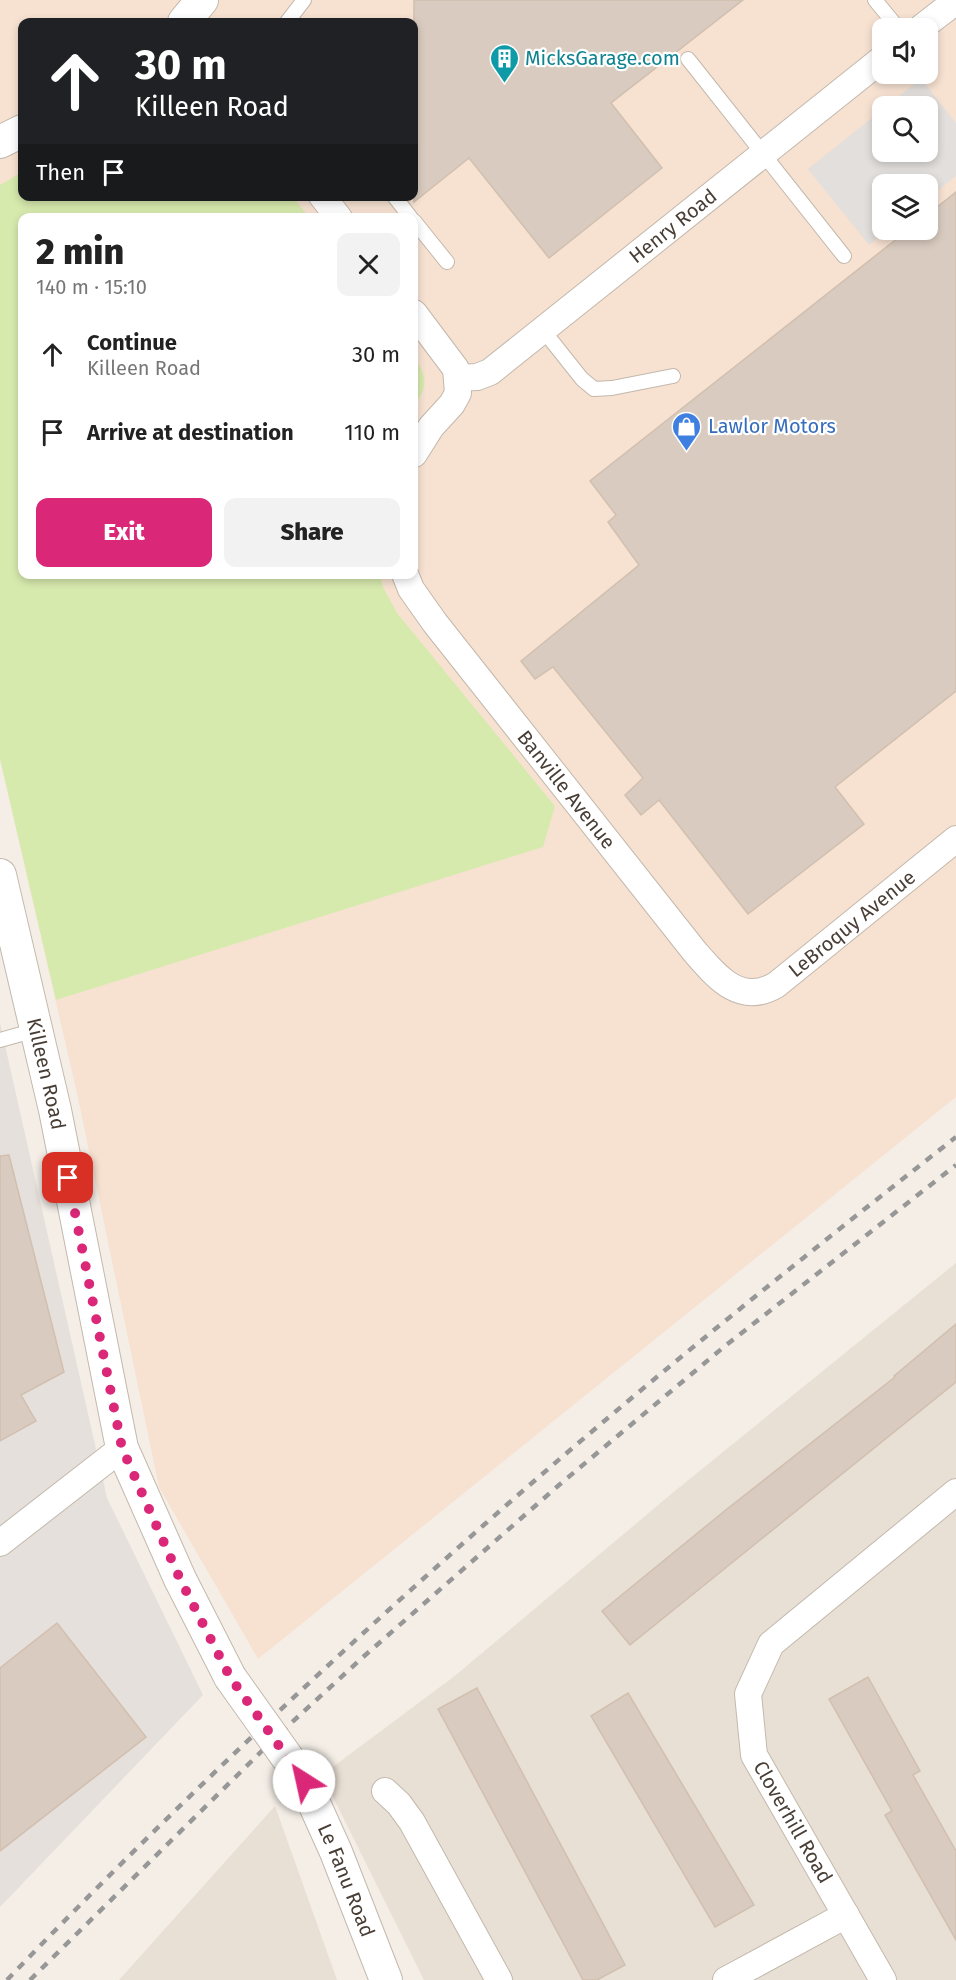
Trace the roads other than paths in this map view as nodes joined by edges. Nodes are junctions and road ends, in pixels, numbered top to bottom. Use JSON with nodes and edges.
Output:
{"nodes":[{"id":1,"x":202,"y":0,"type":"edge"},
{"id":2,"x":304,"y":0,"type":"edge"},
{"id":3,"x":875,"y":0,"type":"edge"},
{"id":4,"x":956,"y":1,"type":"edge"},
{"id":5,"x":187,"y":18,"type":"edge"},
{"id":6,"x":290,"y":18,"type":"edge"},
{"id":7,"x":890,"y":18,"type":"edge"},
{"id":8,"x":934,"y":18,"type":"edge"},
{"id":9,"x":688,"y":59,"type":"dead end"},
{"id":10,"x":872,"y":67,"type":"edge"},
{"id":11,"x":18,"y":133,"type":"edge"},
{"id":12,"x":0,"y":142,"type":"edge"},
{"id":13,"x":762,"y":153,"type":"junction"},
{"id":14,"x":326,"y":201,"type":"edge"},
{"id":15,"x":398,"y":201,"type":"edge"},
{"id":16,"x":335,"y":213,"type":"edge"},
{"id":17,"x":407,"y":213,"type":"edge"},
{"id":18,"x":418,"y":226,"type":"edge"},
{"id":19,"x":844,"y":256,"type":"dead end"},
{"id":20,"x":447,"y":262,"type":"dead end"},
{"id":21,"x":418,"y":318,"type":"edge"},
{"id":22,"x":543,"y":330,"type":"junction"},
{"id":23,"x":673,"y":376,"type":"dead end"},
{"id":24,"x":458,"y":378,"type":"junction"},
{"id":25,"x":418,"y":448,"type":"edge"},
{"id":26,"x":407,"y":579,"type":"edge"},
{"id":27,"x":956,"y":839,"type":"edge"},
{"id":28,"x":0,"y":875,"type":"edge"},
{"id":29,"x":741,"y":992,"type":"joint"},
{"id":30,"x":36,"y":1030,"type":"junction"},
{"id":31,"x":0,"y":1040,"type":"edge"},
{"id":32,"x":122,"y":1448,"type":"junction"},
{"id":33,"x":956,"y":1492,"type":"edge"},
{"id":34,"x":0,"y":1543,"type":"edge"},
{"id":35,"x":230,"y":1677,"type":"joint"},
{"id":36,"x":385,"y":1791,"type":"dead end"},
{"id":37,"x":846,"y":1915,"type":"junction"},
{"id":38,"x":386,"y":1980,"type":"edge"},
{"id":39,"x":499,"y":1980,"type":"edge"},
{"id":40,"x":726,"y":1980,"type":"edge"},
{"id":41,"x":883,"y":1980,"type":"edge"}],
"edges":[{"from":1,"to":5,"type":"street"},
{"from":2,"to":6,"type":"lane"},
{"from":3,"to":7,"type":"lane"},
{"from":4,"to":8,"type":"street"},
{"from":9,"to":13,"type":"lane"},
{"from":10,"to":13,"type":"street","name":"Henry Road"},
{"from":11,"to":12,"type":"street"},
{"from":13,"to":19,"type":"lane"},
{"from":13,"to":22,"type":"street","name":"Henry Road"},
{"from":14,"to":16,"type":"street"},
{"from":15,"to":17,"type":"lane"},
{"from":18,"to":20,"type":"lane"},
{"from":21,"to":24,"type":"street"},
{"from":22,"to":23,"type":"lane"},
{"from":22,"to":24,"type":"street","name":"Henry Road"},
{"from":24,"to":25,"type":"street"},
{"from":26,"to":29,"type":"street","name":"Banville Avenue"},
{"from":27,"to":29,"type":"street","name":"LeBroquy Avenue"},
{"from":28,"to":30,"type":"street","name":"Killeen Road"},
{"from":30,"to":31,"type":"lane"},
{"from":30,"to":32,"type":"street","name":"Killeen Road"},
{"from":32,"to":34,"type":"street"},
{"from":32,"to":35,"type":"street","name":"Killeen Road"},
{"from":33,"to":37,"type":"street","name":"Cloverhill Road"},
{"from":35,"to":38,"type":"street","name":"Le Fanu Road","bridge":true},
{"from":36,"to":39,"type":"street"},
{"from":37,"to":40,"type":"street"},
{"from":37,"to":41,"type":"street","name":"Cloverhill Road"}]}
